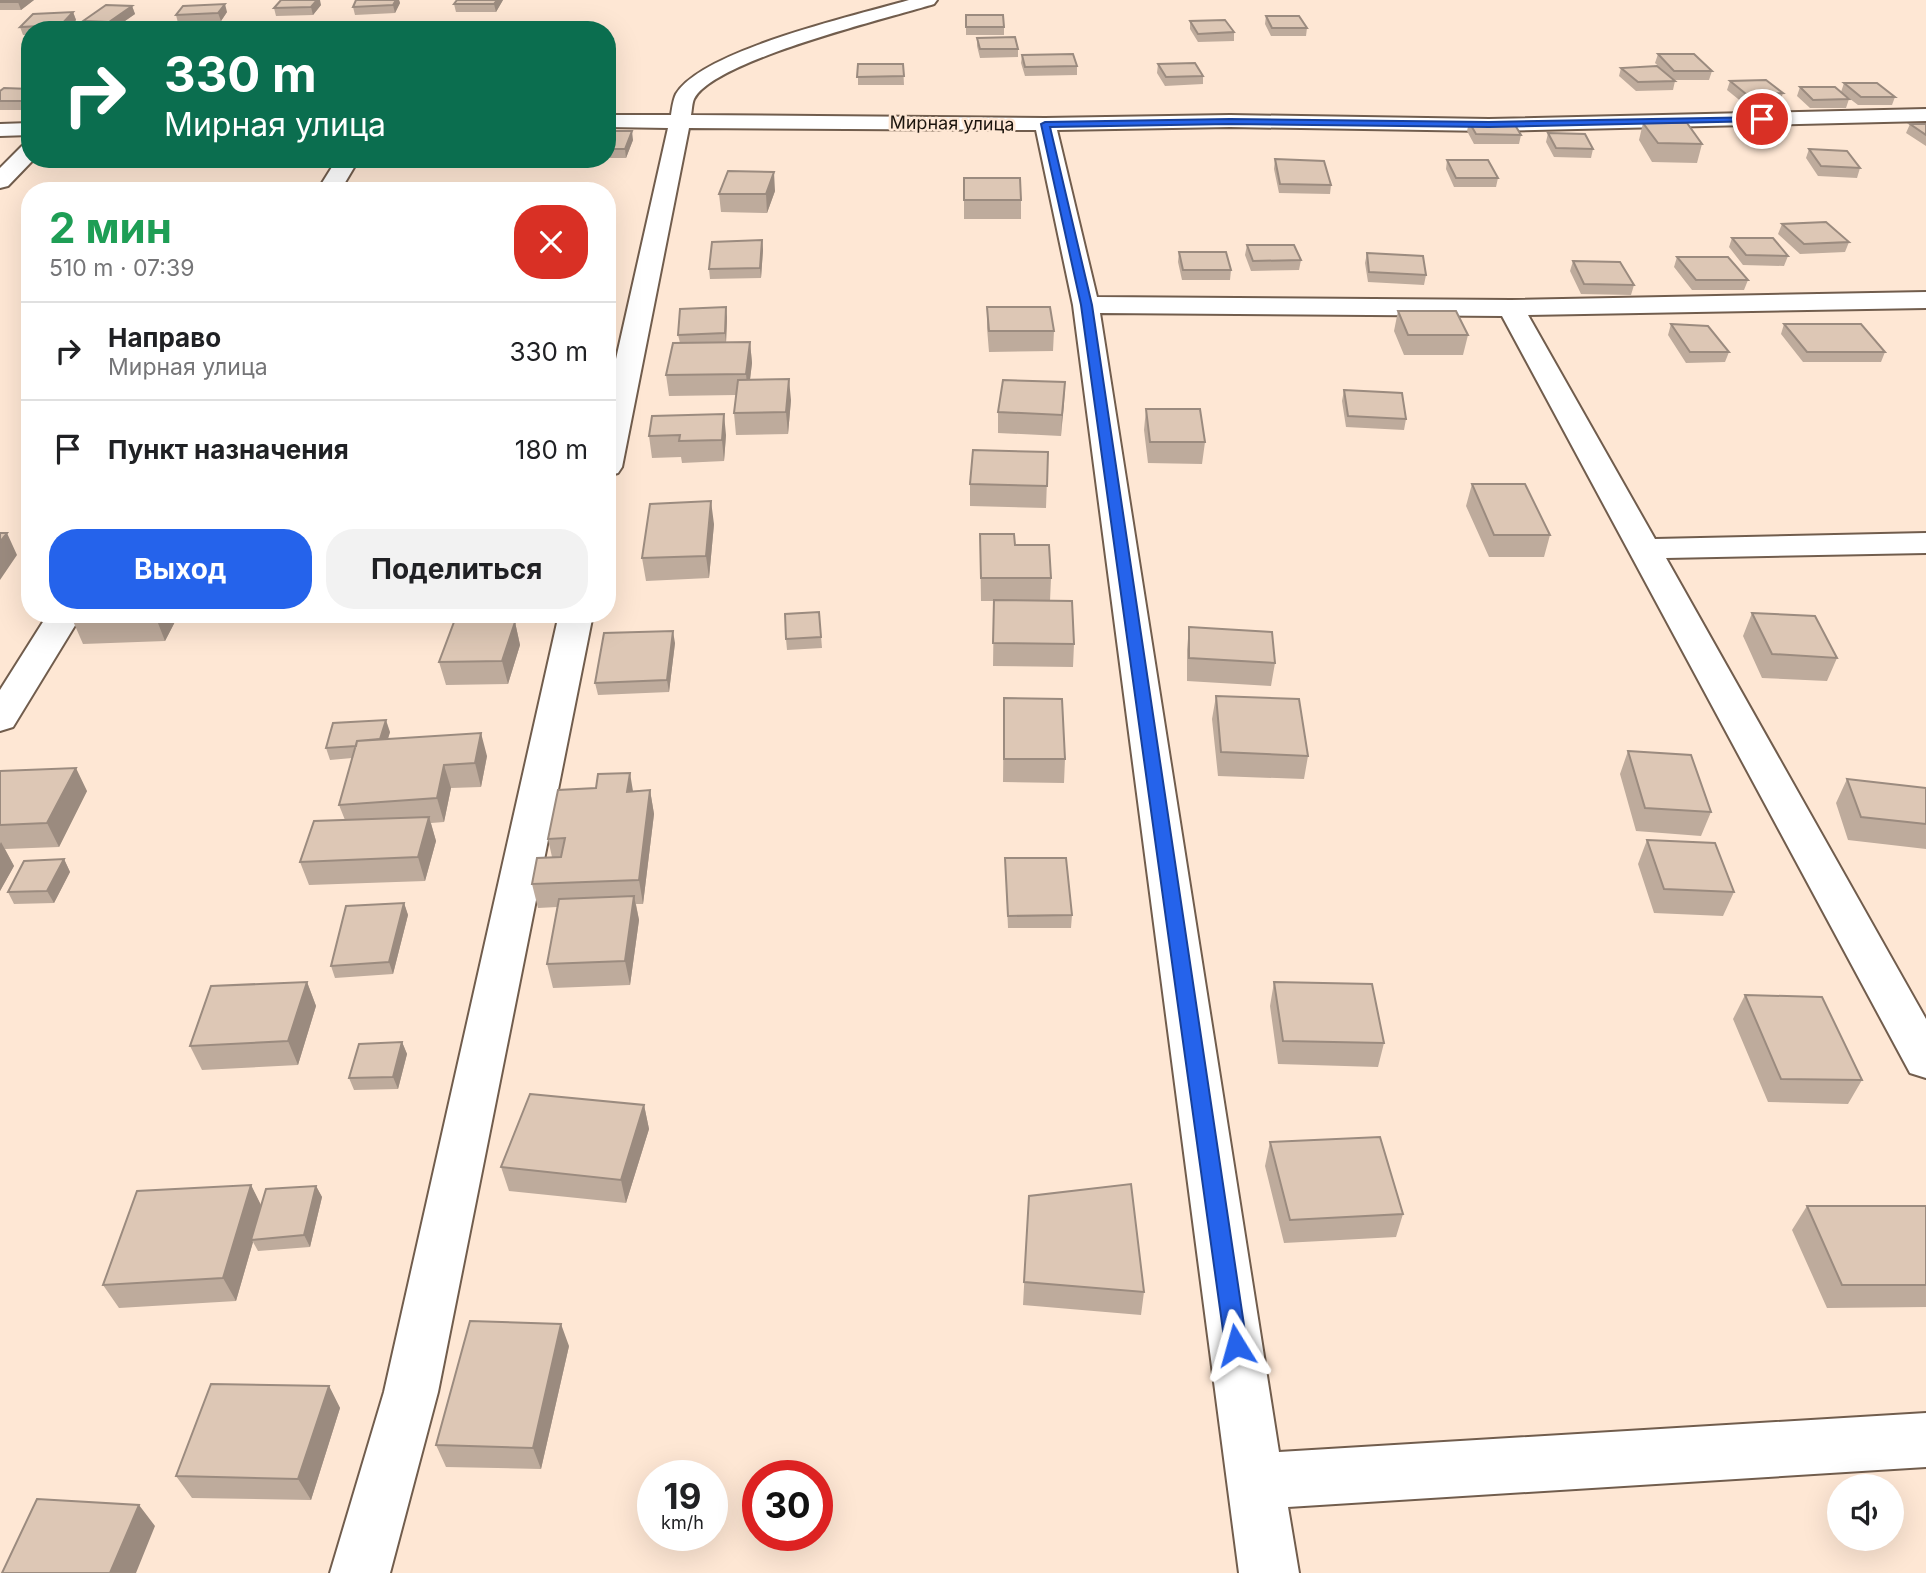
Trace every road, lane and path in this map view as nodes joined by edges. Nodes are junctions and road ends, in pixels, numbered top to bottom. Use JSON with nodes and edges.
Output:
{"nodes":[{"id":1,"x":928,"y":0,"type":"edge"},
{"id":2,"x":1926,"y":115,"type":"edge"},
{"id":3,"x":681,"y":120,"type":"junction"},
{"id":4,"x":616,"y":121,"type":"edge"},
{"id":5,"x":1045,"y":124,"type":"junction"},
{"id":6,"x":21,"y":129,"type":"edge"},
{"id":7,"x":0,"y":130,"type":"edge"},
{"id":8,"x":21,"y":160,"type":"edge"},
{"id":9,"x":0,"y":181,"type":"edge"},
{"id":10,"x":1926,"y":300,"type":"edge"},
{"id":11,"x":1086,"y":305,"type":"junction"},
{"id":12,"x":1511,"y":308,"type":"junction"},
{"id":13,"x":616,"y":425,"type":"edge"},
{"id":14,"x":1926,"y":543,"type":"edge"},
{"id":15,"x":1644,"y":550,"type":"junction"},
{"id":16,"x":59,"y":623,"type":"edge"},
{"id":17,"x":574,"y":623,"type":"edge"},
{"id":18,"x":0,"y":719,"type":"edge"},
{"id":19,"x":1926,"y":1060,"type":"edge"},
{"id":20,"x":1926,"y":1440,"type":"edge"},
{"id":21,"x":1256,"y":1481,"type":"junction"},
{"id":22,"x":360,"y":1573,"type":"edge"},
{"id":23,"x":1269,"y":1573,"type":"edge"}],
"edges":[{"from":1,"to":3,"type":"street"},
{"from":2,"to":5,"type":"street","name":"Мирная улица"},
{"from":3,"to":4,"type":"street","name":"Мирная улица"},
{"from":3,"to":5,"type":"street","name":"Мирная улица"},
{"from":3,"to":13,"type":"street"},
{"from":5,"to":11,"type":"street"},
{"from":6,"to":7,"type":"street"},
{"from":8,"to":9,"type":"street"},
{"from":10,"to":12,"type":"street"},
{"from":11,"to":12,"type":"street"},
{"from":11,"to":21,"type":"street"},
{"from":12,"to":15,"type":"street"},
{"from":14,"to":15,"type":"street"},
{"from":15,"to":19,"type":"street"},
{"from":16,"to":18,"type":"street"},
{"from":17,"to":22,"type":"street"},
{"from":20,"to":21,"type":"street"},
{"from":21,"to":23,"type":"street"}]}
